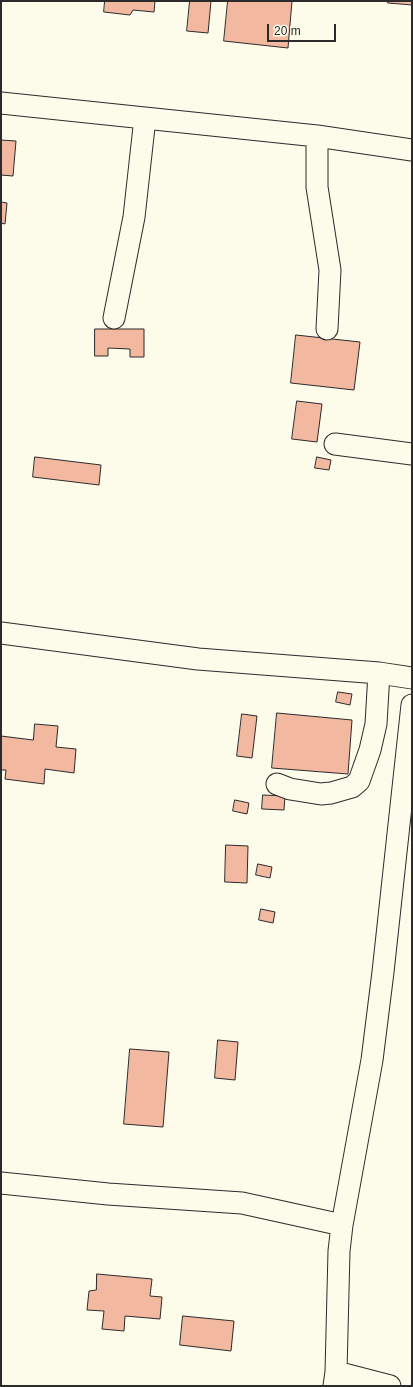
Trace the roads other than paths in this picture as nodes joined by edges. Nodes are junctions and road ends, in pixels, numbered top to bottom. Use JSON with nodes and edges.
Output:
{"nodes":[{"id":1,"x":1,"y":103,"type":"edge"},
{"id":2,"x":145,"y":118,"type":"junction"},
{"id":3,"x":316,"y":136,"type":"junction"},
{"id":4,"x":412,"y":150,"type":"edge"},
{"id":5,"x":114,"y":318,"type":"dead end"},
{"id":6,"x":327,"y":329,"type":"dead end"},
{"id":7,"x":336,"y":444,"type":"dead end"},
{"id":8,"x":412,"y":454,"type":"edge"},
{"id":9,"x":1,"y":633,"type":"edge"},
{"id":10,"x":379,"y":673,"type":"junction"},
{"id":11,"x":412,"y":678,"type":"edge"},
{"id":12,"x":412,"y":705,"type":"edge"},
{"id":13,"x":277,"y":784,"type":"dead end"},
{"id":14,"x":1,"y":1182,"type":"edge"},
{"id":15,"x":342,"y":1225,"type":"junction"},
{"id":16,"x":335,"y":1379,"type":"edge"},
{"id":17,"x":390,"y":1386,"type":"edge"}],
"edges":[{"from":1,"to":2,"type":"street"},
{"from":2,"to":3,"type":"street"},
{"from":2,"to":5,"type":"street"},
{"from":3,"to":4,"type":"street"},
{"from":3,"to":6,"type":"street"},
{"from":7,"to":8,"type":"street"},
{"from":9,"to":10,"type":"street"},
{"from":10,"to":11,"type":"street"},
{"from":10,"to":13,"type":"street"},
{"from":12,"to":15,"type":"street"},
{"from":14,"to":15,"type":"street"},
{"from":15,"to":16,"type":"street"},
{"from":16,"to":17,"type":"street"}]}
